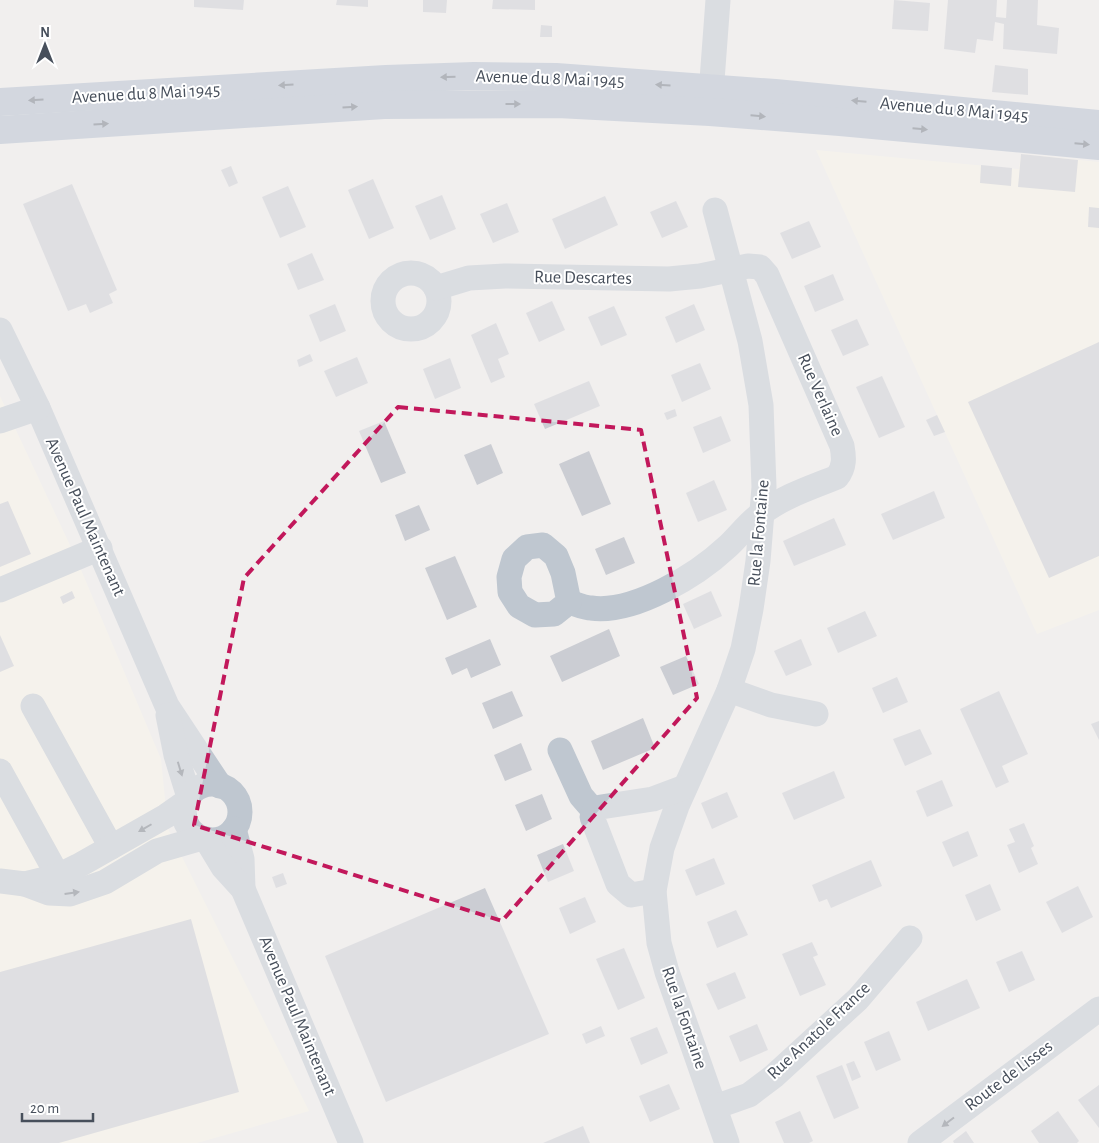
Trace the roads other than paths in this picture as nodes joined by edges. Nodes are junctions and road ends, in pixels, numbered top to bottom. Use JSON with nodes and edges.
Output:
{"nodes":[{"id":1,"x":718,"y":0,"type":"edge"},
{"id":2,"x":710,"y":100,"type":"junction"},
{"id":3,"x":0,"y":102,"type":"edge"},
{"id":4,"x":1099,"y":124,"type":"edge"},
{"id":5,"x":0,"y":130,"type":"edge"},
{"id":6,"x":1099,"y":146,"type":"edge"},
{"id":7,"x":715,"y":210,"type":"dead end"},
{"id":8,"x":730,"y":271,"type":"junction"},
{"id":9,"x":436,"y":288,"type":"dead end"},
{"id":10,"x":0,"y":330,"type":"edge"},
{"id":11,"x":38,"y":408,"type":"junction"},
{"id":12,"x":0,"y":421,"type":"edge"},
{"id":13,"x":762,"y":513,"type":"junction"},
{"id":14,"x":100,"y":548,"type":"junction"},
{"id":15,"x":0,"y":590,"type":"edge"},
{"id":16,"x":569,"y":602,"type":"dead end"},
{"id":17,"x":728,"y":690,"type":"junction"},
{"id":18,"x":33,"y":706,"type":"dead end"},
{"id":19,"x":167,"y":706,"type":"junction"},
{"id":20,"x":816,"y":714,"type":"dead end"},
{"id":21,"x":560,"y":750,"type":"dead end"},
{"id":22,"x":0,"y":771,"type":"edge"},
{"id":23,"x":220,"y":786,"type":"junction"},
{"id":24,"x":685,"y":787,"type":"junction"},
{"id":25,"x":188,"y":799,"type":"junction"},
{"id":26,"x":594,"y":811,"type":"junction"},
{"id":27,"x":234,"y":829,"type":"junction"},
{"id":28,"x":204,"y":839,"type":"junction"},
{"id":29,"x":111,"y":847,"type":"junction"},
{"id":30,"x":58,"y":876,"type":"junction"},
{"id":31,"x":0,"y":881,"type":"edge"},
{"id":32,"x":25,"y":884,"type":"junction"},
{"id":33,"x":243,"y":890,"type":"junction"},
{"id":34,"x":654,"y":891,"type":"junction"},
{"id":35,"x":910,"y":938,"type":"dead end"},
{"id":36,"x":1099,"y":1009,"type":"edge"},
{"id":37,"x":715,"y":1107,"type":"junction"},
{"id":38,"x":351,"y":1143,"type":"edge"},
{"id":39,"x":727,"y":1143,"type":"edge"},
{"id":40,"x":920,"y":1143,"type":"edge"}],
"edges":[{"from":1,"to":2,"type":"street"},
{"from":2,"to":3,"type":"main road","name":"Avenue du 8 Mai 1945","one_way":true},
{"from":4,"to":2,"type":"main road","name":"Avenue du 8 Mai 1945","one_way":true},
{"from":5,"to":2,"type":"main road","name":"Avenue du 8 Mai 1945","one_way":true},
{"from":2,"to":6,"type":"main road","name":"Avenue du 8 Mai 1945","one_way":true},
{"from":7,"to":8,"type":"street","name":"Rue la Fontaine"},
{"from":8,"to":9,"type":"street","name":"Rue Descartes"},
{"from":8,"to":13,"type":"street","name":"Rue la Fontaine"},
{"from":8,"to":13,"type":"street","name":"Rue Verlaine"},
{"from":10,"to":11,"type":"street","name":"Avenue Paul Maintenant"},
{"from":11,"to":12,"type":"street"},
{"from":11,"to":14,"type":"street","name":"Avenue Paul Maintenant"},
{"from":13,"to":16,"type":"street"},
{"from":13,"to":17,"type":"street","name":"Rue la Fontaine"},
{"from":14,"to":15,"type":"street"},
{"from":14,"to":19,"type":"street","name":"Avenue Paul Maintenant"},
{"from":17,"to":20,"type":"street"},
{"from":17,"to":24,"type":"street","name":"Rue la Fontaine"},
{"from":18,"to":29,"type":"street"},
{"from":19,"to":23,"type":"street","name":"Avenue Paul Maintenant"},
{"from":19,"to":25,"type":"street","name":"Avenue Paul Maintenant","one_way":true},
{"from":21,"to":26,"type":"street"},
{"from":22,"to":30,"type":"street"},
{"from":23,"to":25,"type":"street"},
{"from":23,"to":27,"type":"street"},
{"from":24,"to":26,"type":"street"},
{"from":24,"to":34,"type":"street","name":"Rue la Fontaine"},
{"from":25,"to":28,"type":"street"},
{"from":25,"to":29,"type":"street","one_way":true},
{"from":26,"to":34,"type":"street"},
{"from":27,"to":28,"type":"street"},
{"from":27,"to":33,"type":"street","name":"Avenue Paul Maintenant"},
{"from":32,"to":28,"type":"street","one_way":true},
{"from":28,"to":33,"type":"street","name":"Avenue Paul Maintenant"},
{"from":29,"to":30,"type":"street"},
{"from":30,"to":32,"type":"street"},
{"from":31,"to":32,"type":"street"},
{"from":33,"to":38,"type":"street","name":"Avenue Paul Maintenant"},
{"from":34,"to":37,"type":"street","name":"Rue la Fontaine"},
{"from":35,"to":37,"type":"street","name":"Rue Anatole France"},
{"from":36,"to":40,"type":"street","name":"Route de Lisses","one_way":true},
{"from":37,"to":39,"type":"street","name":"Rue la Fontaine"}]}
